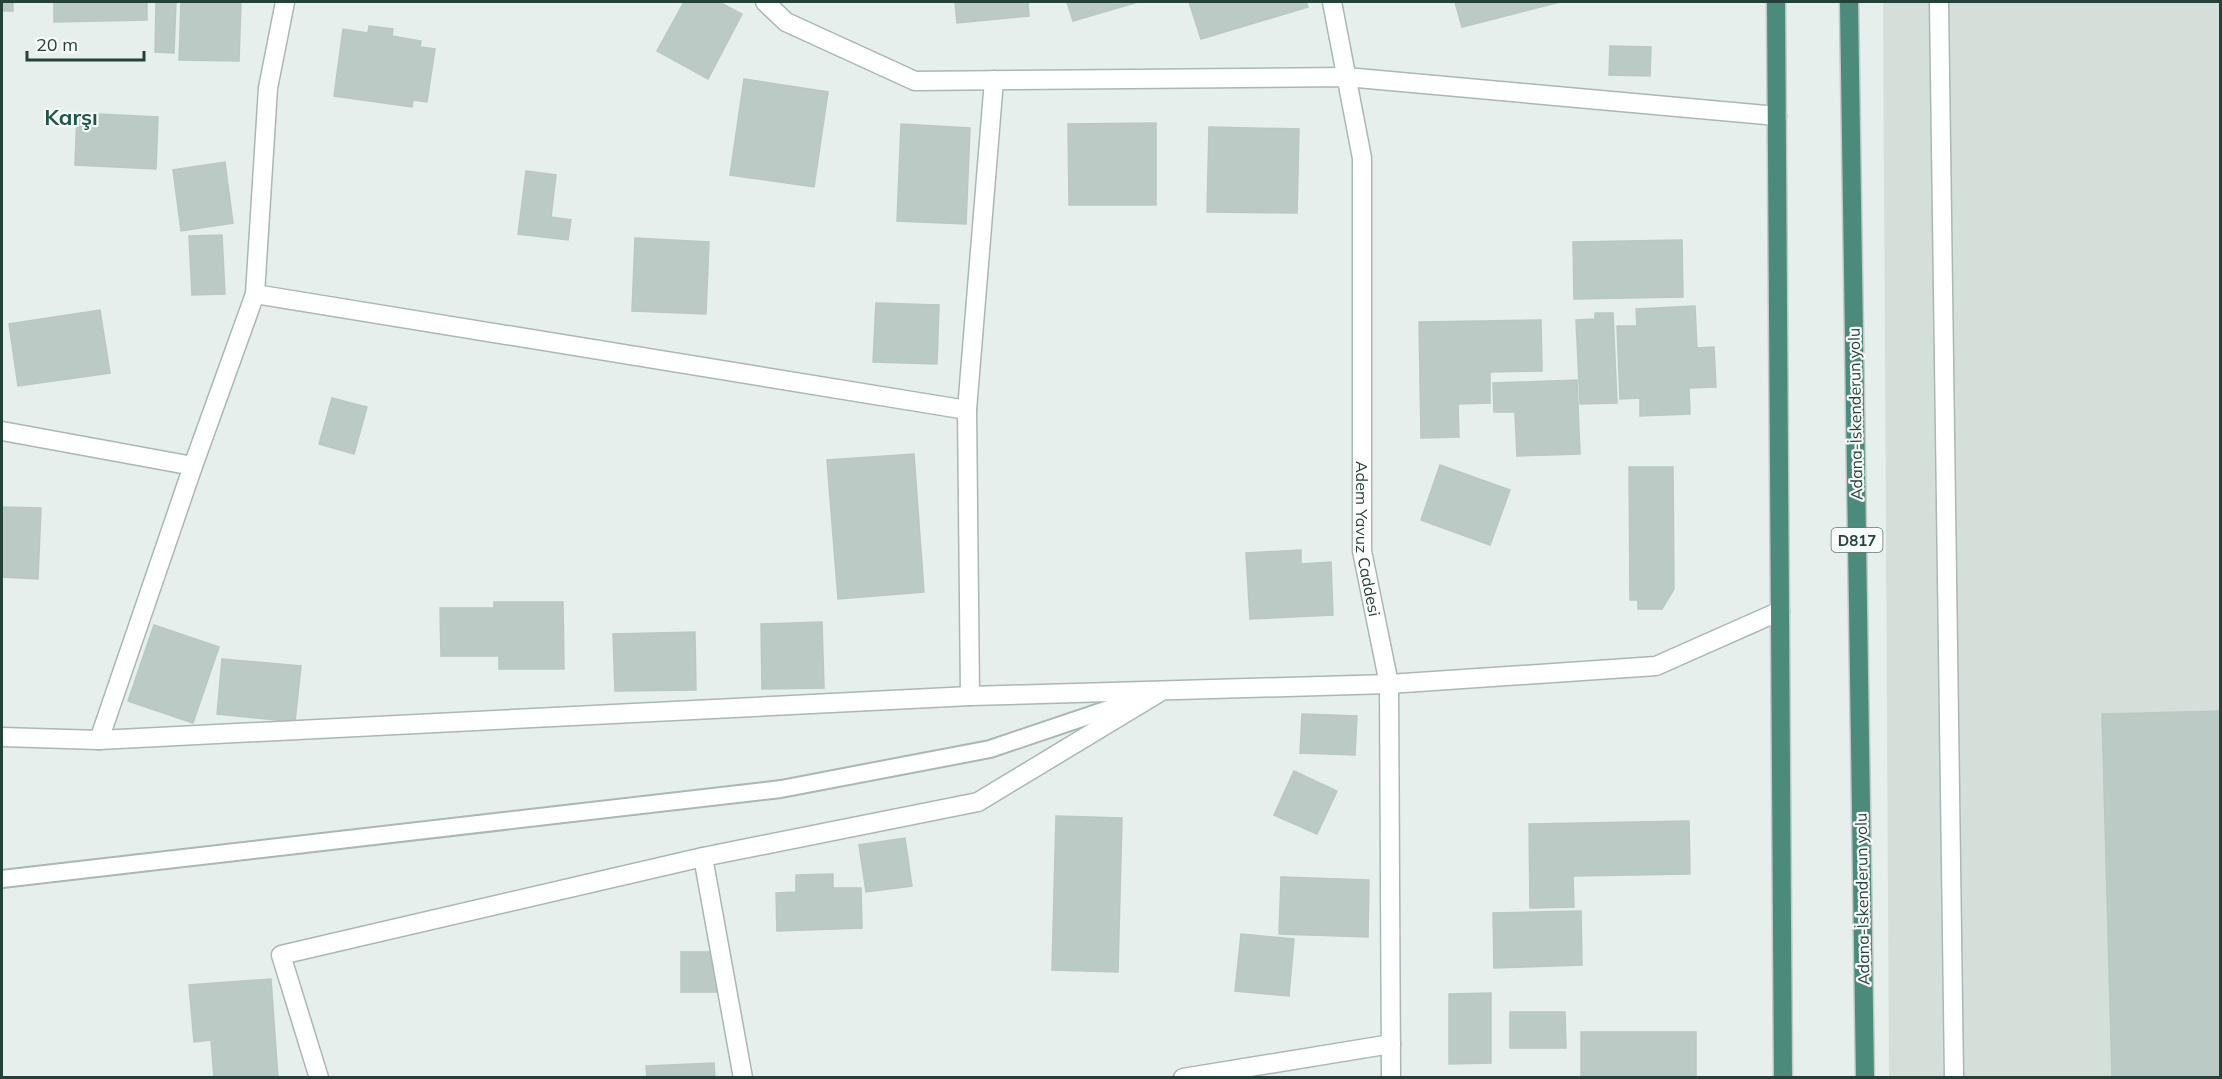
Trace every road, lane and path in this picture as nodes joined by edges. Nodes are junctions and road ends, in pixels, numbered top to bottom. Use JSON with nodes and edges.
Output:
{"nodes":[{"id":1,"x":285,"y":2,"type":"edge"},
{"id":2,"x":765,"y":2,"type":"edge"},
{"id":3,"x":1332,"y":2,"type":"edge"},
{"id":4,"x":1776,"y":2,"type":"edge"},
{"id":5,"x":1849,"y":2,"type":"edge"},
{"id":6,"x":1939,"y":2,"type":"edge"},
{"id":7,"x":1346,"y":77,"type":"junction"},
{"id":8,"x":994,"y":80,"type":"junction"},
{"id":9,"x":1777,"y":116,"type":"junction"},
{"id":10,"x":255,"y":294,"type":"junction"},
{"id":11,"x":967,"y":410,"type":"junction"},
{"id":12,"x":2,"y":431,"type":"edge"},
{"id":13,"x":193,"y":466,"type":"junction"},
{"id":14,"x":1780,"y":611,"type":"junction"},
{"id":15,"x":1389,"y":684,"type":"junction"},
{"id":16,"x":1162,"y":691,"type":"junction"},
{"id":17,"x":970,"y":696,"type":"junction"},
{"id":18,"x":2,"y":737,"type":"edge"},
{"id":19,"x":99,"y":740,"type":"junction"},
{"id":20,"x":704,"y":857,"type":"junction"},
{"id":21,"x":2,"y":879,"type":"edge"},
{"id":22,"x":1391,"y":1044,"type":"junction"},
{"id":23,"x":319,"y":1077,"type":"edge"},
{"id":24,"x":743,"y":1077,"type":"edge"},
{"id":25,"x":1183,"y":1077,"type":"edge"},
{"id":26,"x":1391,"y":1077,"type":"edge"},
{"id":27,"x":1783,"y":1077,"type":"edge"},
{"id":28,"x":1865,"y":1077,"type":"edge"},
{"id":29,"x":1953,"y":1077,"type":"edge"}],
"edges":[{"from":1,"to":10,"type":"street"},
{"from":2,"to":8,"type":"street"},
{"from":3,"to":7,"type":"street","name":"Adem Yavuz Caddesi"},
{"from":4,"to":9,"type":"highway"},
{"from":5,"to":28,"type":"highway","name":"Adana-İskenderun yolu","number":"D817"},
{"from":6,"to":29,"type":"street"},
{"from":7,"to":8,"type":"street"},
{"from":7,"to":9,"type":"street"},
{"from":7,"to":15,"type":"street","name":"Adem Yavuz Caddesi"},
{"from":8,"to":11,"type":"street"},
{"from":9,"to":14,"type":"highway"},
{"from":10,"to":11,"type":"street"},
{"from":10,"to":13,"type":"street"},
{"from":11,"to":17,"type":"street"},
{"from":12,"to":13,"type":"street"},
{"from":13,"to":19,"type":"street"},
{"from":14,"to":15,"type":"street"},
{"from":14,"to":27,"type":"highway"},
{"from":15,"to":16,"type":"street"},
{"from":15,"to":22,"type":"street","name":"Adem Yavuz Caddesi"},
{"from":16,"to":17,"type":"street"},
{"from":16,"to":20,"type":"street"},
{"from":16,"to":21,"type":"lane"},
{"from":17,"to":19,"type":"street"},
{"from":18,"to":19,"type":"street"},
{"from":20,"to":23,"type":"street"},
{"from":20,"to":24,"type":"street"},
{"from":22,"to":25,"type":"street"},
{"from":22,"to":26,"type":"street","name":"Adem Yavuz Caddesi"}]}
